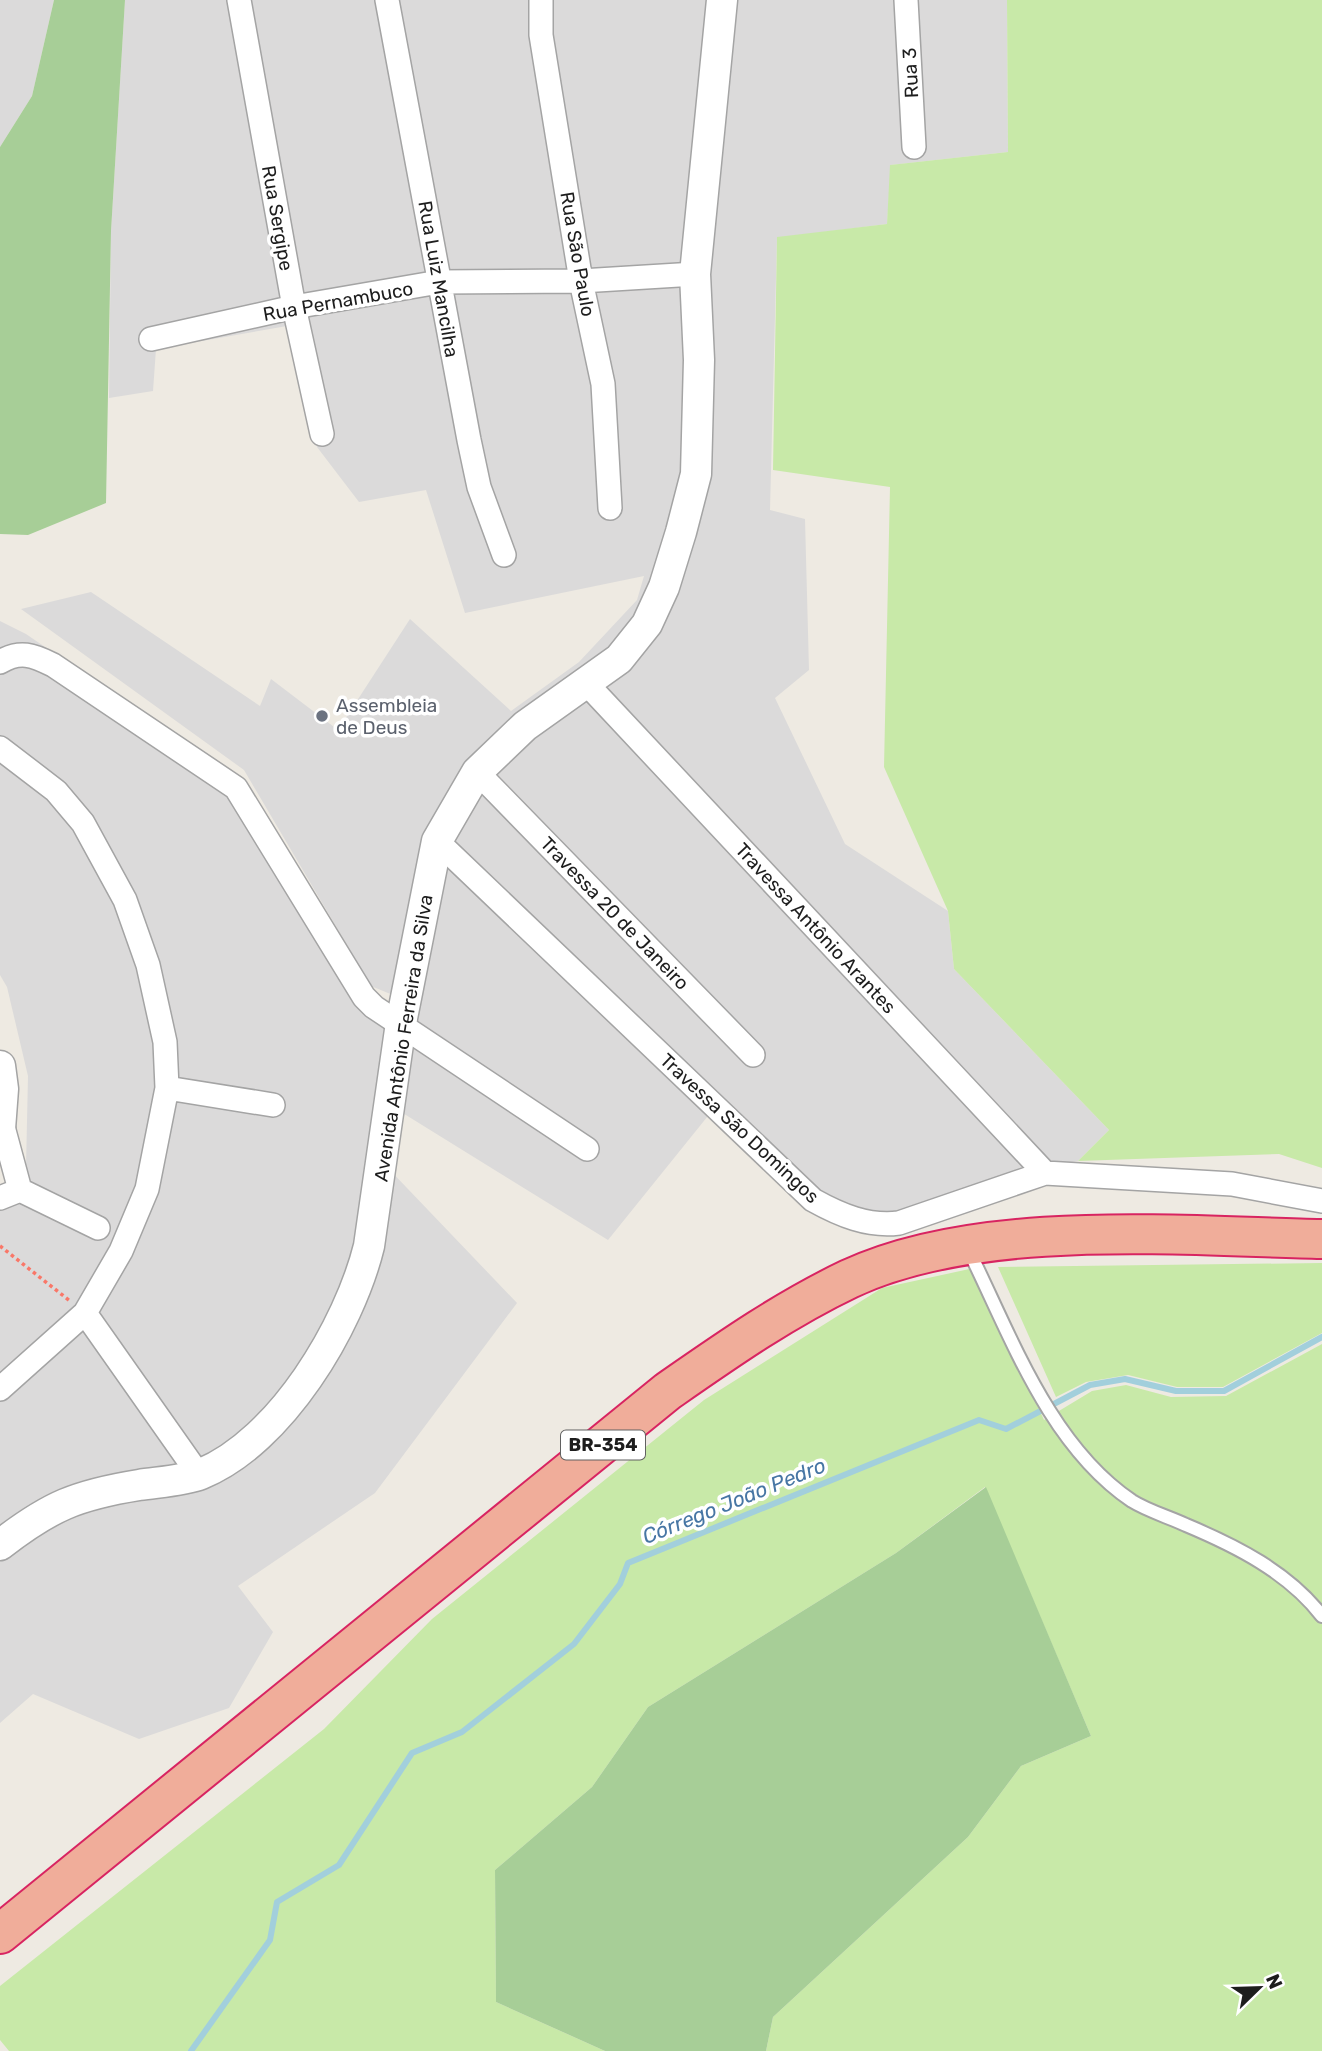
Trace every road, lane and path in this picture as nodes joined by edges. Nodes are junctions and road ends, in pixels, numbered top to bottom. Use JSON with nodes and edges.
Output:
{"nodes":[{"id":1,"x":239,"y":0,"type":"edge"},
{"id":2,"x":387,"y":0,"type":"edge"},
{"id":3,"x":541,"y":0,"type":"edge"},
{"id":4,"x":722,"y":0,"type":"edge"},
{"id":5,"x":906,"y":0,"type":"edge"},
{"id":6,"x":914,"y":147,"type":"dead end"},
{"id":7,"x":695,"y":274,"type":"junction"},
{"id":8,"x":581,"y":281,"type":"junction"},
{"id":9,"x":439,"y":282,"type":"junction"},
{"id":10,"x":294,"y":307,"type":"junction"},
{"id":11,"x":151,"y":338,"type":"dead end"},
{"id":12,"x":323,"y":434,"type":"dead end"},
{"id":13,"x":610,"y":508,"type":"dead end"},
{"id":14,"x":504,"y":555,"type":"dead end"},
{"id":15,"x":0,"y":662,"type":"edge"},
{"id":16,"x":586,"y":683,"type":"junction"},
{"id":17,"x":0,"y":748,"type":"edge"},
{"id":18,"x":477,"y":772,"type":"junction"},
{"id":19,"x":437,"y":841,"type":"junction"},
{"id":20,"x":401,"y":1023,"type":"junction"},
{"id":21,"x":752,"y":1055,"type":"dead end"},
{"id":22,"x":0,"y":1066,"type":"edge"},
{"id":23,"x":167,"y":1088,"type":"junction"},
{"id":24,"x":273,"y":1105,"type":"dead end"},
{"id":25,"x":1,"y":1126,"type":"edge"},
{"id":26,"x":587,"y":1149,"type":"dead end"},
{"id":27,"x":1045,"y":1173,"type":"junction"},
{"id":28,"x":10,"y":1194,"type":"edge"},
{"id":29,"x":1322,"y":1201,"type":"edge"},
{"id":30,"x":99,"y":1228,"type":"dead end"},
{"id":31,"x":1322,"y":1239,"type":"edge"},
{"id":32,"x":0,"y":1245,"type":"edge"},
{"id":33,"x":966,"y":1245,"type":"junction"},
{"id":34,"x":85,"y":1313,"type":"junction"},
{"id":35,"x":0,"y":1389,"type":"edge"},
{"id":36,"x":200,"y":1475,"type":"junction"},
{"id":37,"x":0,"y":1545,"type":"edge"},
{"id":38,"x":1322,"y":1616,"type":"edge"},
{"id":39,"x":0,"y":1934,"type":"edge"}],
"edges":[{"from":1,"to":10,"type":"street","name":"Rua Sergipe"},
{"from":2,"to":9,"type":"street","name":"Rua Luiz Mancilha"},
{"from":3,"to":8,"type":"street","name":"Rua São Paulo"},
{"from":4,"to":7,"type":"street","name":"Avenida Antônio Ferreira da Silva"},
{"from":5,"to":6,"type":"street","name":"Rua 3"},
{"from":7,"to":8,"type":"street","name":"Rua Pernambuco"},
{"from":7,"to":16,"type":"street","name":"Avenida Antônio Ferreira da Silva"},
{"from":8,"to":9,"type":"street","name":"Rua Pernambuco"},
{"from":8,"to":13,"type":"street","name":"Rua São Paulo"},
{"from":9,"to":10,"type":"street","name":"Rua Pernambuco"},
{"from":9,"to":14,"type":"street","name":"Rua Luiz Mancilha"},
{"from":10,"to":11,"type":"street","name":"Rua Pernambuco"},
{"from":10,"to":12,"type":"street","name":"Rua Sergipe"},
{"from":15,"to":20,"type":"street"},
{"from":16,"to":18,"type":"street","name":"Avenida Antônio Ferreira da Silva"},
{"from":16,"to":27,"type":"street","name":"Travessa Antônio Arantes"},
{"from":17,"to":23,"type":"street"},
{"from":18,"to":19,"type":"street","name":"Avenida Antônio Ferreira da Silva"},
{"from":18,"to":21,"type":"street","name":"Travessa 20 de Janeiro"},
{"from":19,"to":20,"type":"street","name":"Avenida Antônio Ferreira da Silva"},
{"from":19,"to":27,"type":"street","name":"Travessa São Domingos"},
{"from":20,"to":26,"type":"street"},
{"from":20,"to":36,"type":"street","name":"Avenida Antônio Ferreira da Silva"},
{"from":22,"to":25,"type":"street"},
{"from":23,"to":24,"type":"street"},
{"from":23,"to":34,"type":"street"},
{"from":25,"to":28,"type":"street"},
{"from":27,"to":29,"type":"street","name":"Travessa São Domingos"},
{"from":28,"to":30,"type":"street"},
{"from":31,"to":33,"type":"highway","number":"BR-354"},
{"from":32,"to":34,"type":"path"},
{"from":33,"to":38,"type":"lane"},
{"from":33,"to":39,"type":"highway","number":"BR-354"},
{"from":34,"to":35,"type":"street"},
{"from":34,"to":36,"type":"street"},
{"from":36,"to":37,"type":"street","name":"Avenida Antônio Ferreira da Silva"}]}
